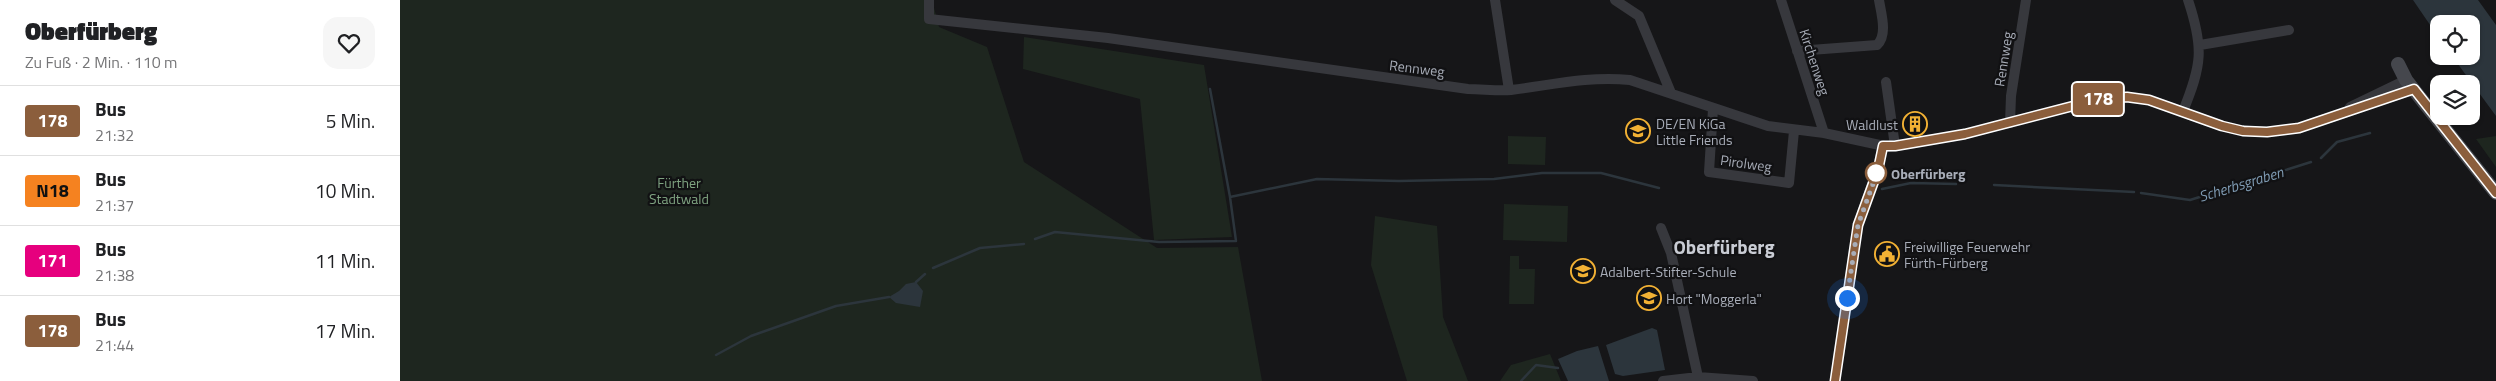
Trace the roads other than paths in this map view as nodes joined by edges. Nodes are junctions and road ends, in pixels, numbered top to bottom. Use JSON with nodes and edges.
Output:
{"nodes":[{"id":1,"x":929,"y":0,"type":"edge"},
{"id":2,"x":1495,"y":0,"type":"edge"},
{"id":3,"x":1615,"y":0,"type":"edge"},
{"id":4,"x":1781,"y":0,"type":"edge"},
{"id":5,"x":1879,"y":0,"type":"edge"},
{"id":6,"x":2026,"y":0,"type":"edge"},
{"id":7,"x":2188,"y":0,"type":"edge"},
{"id":8,"x":2289,"y":30,"type":"dead end"},
{"id":9,"x":2200,"y":45,"type":"junction"},
{"id":10,"x":1797,"y":51,"type":"junction"},
{"id":11,"x":2398,"y":64,"type":"dead end"},
{"id":12,"x":1886,"y":82,"type":"dead end"},
{"id":13,"x":2410,"y":84,"type":"junction"},
{"id":14,"x":1509,"y":90,"type":"junction"},
{"id":15,"x":1671,"y":93,"type":"junction"},
{"id":16,"x":1713,"y":109,"type":"junction"},
{"id":17,"x":2183,"y":111,"type":"junction"},
{"id":18,"x":2010,"y":123,"type":"junction"},
{"id":19,"x":1794,"y":130,"type":"junction"},
{"id":20,"x":1824,"y":133,"type":"junction"},
{"id":21,"x":1883,"y":146,"type":"junction"},
{"id":22,"x":1895,"y":146,"type":"junction"},
{"id":23,"x":2496,"y":193,"type":"edge"},
{"id":24,"x":1661,"y":228,"type":"dead end"},
{"id":25,"x":1698,"y":377,"type":"junction"},
{"id":26,"x":1663,"y":381,"type":"edge"},
{"id":27,"x":1753,"y":381,"type":"edge"},
{"id":28,"x":1835,"y":381,"type":"edge"}],
"edges":[{"from":1,"to":14,"type":"street","name":"Rennweg"},
{"from":2,"to":14,"type":"street"},
{"from":3,"to":15,"type":"street"},
{"from":4,"to":10,"type":"street","name":"Kirchenweg"},
{"from":5,"to":10,"type":"street"},
{"from":6,"to":18,"type":"street","name":"Rennweg"},
{"from":7,"to":9,"type":"street"},
{"from":8,"to":9,"type":"street"},
{"from":9,"to":17,"type":"street"},
{"from":10,"to":20,"type":"street","name":"Kirchenweg"},
{"from":11,"to":13,"type":"street"},
{"from":12,"to":22,"type":"street"},
{"from":13,"to":17,"type":"street","name":"Rennweg"},
{"from":13,"to":23,"type":"street"},
{"from":14,"to":15,"type":"street","name":"Rennweg"},
{"from":15,"to":16,"type":"street","name":"Rennweg"},
{"from":16,"to":19,"type":"street","name":"Rennweg"},
{"from":16,"to":19,"type":"street","name":"Pirolweg"},
{"from":17,"to":18,"type":"street","name":"Rennweg"},
{"from":18,"to":22,"type":"street","name":"Rennweg"},
{"from":19,"to":20,"type":"street","name":"Rennweg"},
{"from":20,"to":21,"type":"street","name":"Rennweg"},
{"from":21,"to":22,"type":"street","name":"Rennweg"},
{"from":21,"to":28,"type":"street"},
{"from":24,"to":25,"type":"street"},
{"from":25,"to":26,"type":"street"},
{"from":25,"to":27,"type":"street"}]}
